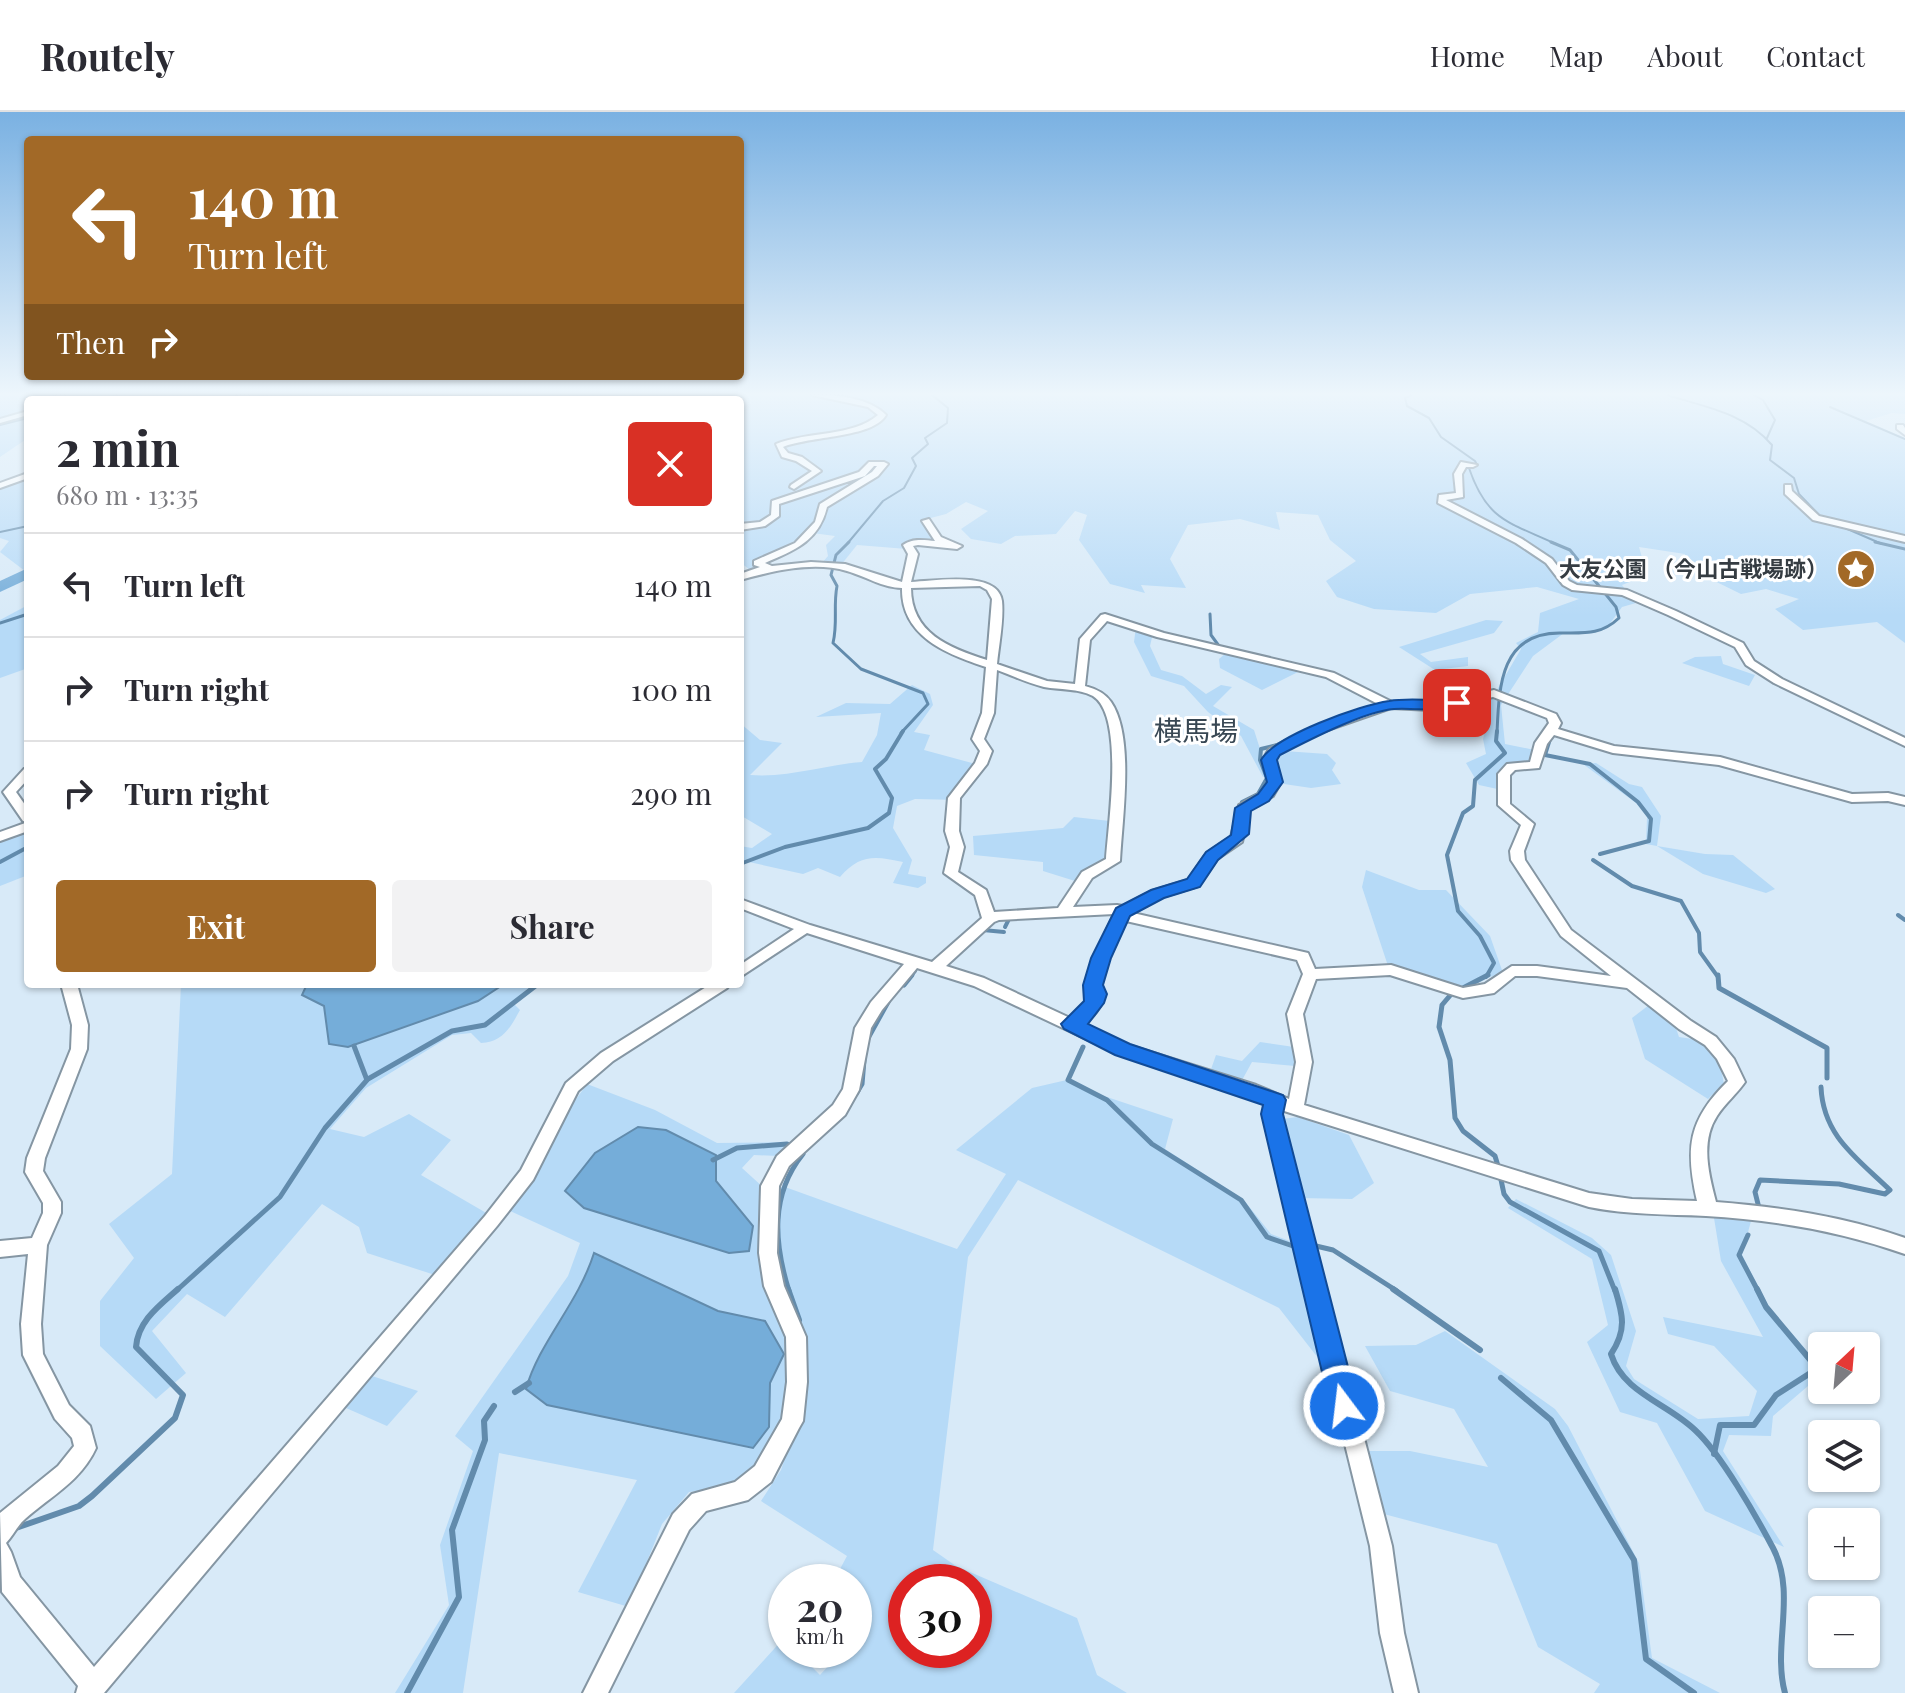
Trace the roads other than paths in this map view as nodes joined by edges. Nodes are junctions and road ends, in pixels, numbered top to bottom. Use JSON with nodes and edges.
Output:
{"nodes":[{"id":1,"x":811,"y":469,"type":"edge"},
{"id":2,"x":867,"y":469,"type":"edge"},
{"id":3,"x":880,"y":469,"type":"edge"},
{"id":4,"x":1461,"y":469,"type":"edge"},
{"id":5,"x":24,"y":477,"type":"edge"},
{"id":6,"x":0,"y":486,"type":"edge"},
{"id":7,"x":1788,"y":487,"type":"dead end"},
{"id":8,"x":775,"y":503,"type":"junction"},
{"id":9,"x":926,"y":521,"type":"dead end"},
{"id":10,"x":744,"y":526,"type":"edge"},
{"id":11,"x":1905,"y":539,"type":"edge"},
{"id":12,"x":776,"y":568,"type":"junction"},
{"id":13,"x":744,"y":576,"type":"edge"},
{"id":14,"x":903,"y":585,"type":"junction"},
{"id":15,"x":991,"y":666,"type":"junction"},
{"id":16,"x":1080,"y":686,"type":"junction"},
{"id":17,"x":1390,"y":705,"type":"junction"},
{"id":18,"x":1551,"y":731,"type":"junction"},
{"id":19,"x":1905,"y":742,"type":"edge"},
{"id":20,"x":24,"y":777,"type":"edge"},
{"id":21,"x":1905,"y":801,"type":"edge"},
{"id":22,"x":24,"y":813,"type":"edge"},
{"id":23,"x":24,"y":828,"type":"edge"},
{"id":24,"x":0,"y":837,"type":"edge"},
{"id":25,"x":744,"y":905,"type":"edge"},
{"id":26,"x":1064,"y":910,"type":"junction"},
{"id":27,"x":1123,"y":912,"type":"junction"},
{"id":28,"x":989,"y":919,"type":"junction"},
{"id":29,"x":805,"y":928,"type":"junction"},
{"id":30,"x":915,"y":961,"type":"junction"},
{"id":31,"x":937,"y":966,"type":"junction"},
{"id":32,"x":744,"y":969,"type":"edge"},
{"id":33,"x":1310,"y":974,"type":"junction"},
{"id":34,"x":1629,"y":983,"type":"junction"},
{"id":35,"x":70,"y":988,"type":"edge"},
{"id":36,"x":716,"y":988,"type":"edge"},
{"id":37,"x":1071,"y":1024,"type":"junction"},
{"id":38,"x":1275,"y":1100,"type":"junction"},
{"id":39,"x":1295,"y":1109,"type":"junction"},
{"id":40,"x":1708,"y":1209,"type":"junction"},
{"id":41,"x":38,"y":1245,"type":"junction"},
{"id":42,"x":1905,"y":1246,"type":"edge"},
{"id":43,"x":0,"y":1249,"type":"edge"},
{"id":44,"x":1,"y":1530,"type":"edge"},
{"id":45,"x":0,"y":1552,"type":"edge"},
{"id":46,"x":91,"y":1690,"type":"edge"},
{"id":47,"x":595,"y":1693,"type":"edge"},
{"id":48,"x":1406,"y":1693,"type":"edge"}],
"edges":[{"from":1,"to":8,"type":"street"},
{"from":2,"to":8,"type":"street"},
{"from":3,"to":12,"type":"street"},
{"from":4,"to":19,"type":"street"},
{"from":5,"to":6,"type":"street"},
{"from":7,"to":11,"type":"street"},
{"from":8,"to":10,"type":"street"},
{"from":9,"to":14,"type":"street"},
{"from":12,"to":13,"type":"street"},
{"from":12,"to":14,"type":"street"},
{"from":14,"to":15,"type":"street"},
{"from":14,"to":15,"type":"street"},
{"from":15,"to":16,"type":"street"},
{"from":15,"to":28,"type":"street"},
{"from":16,"to":17,"type":"street"},
{"from":16,"to":26,"type":"street"},
{"from":17,"to":18,"type":"street"},
{"from":17,"to":27,"type":"street"},
{"from":18,"to":21,"type":"street"},
{"from":18,"to":34,"type":"street"},
{"from":20,"to":22,"type":"street"},
{"from":23,"to":24,"type":"street"},
{"from":25,"to":29,"type":"street"},
{"from":26,"to":27,"type":"street"},
{"from":26,"to":28,"type":"street"},
{"from":27,"to":33,"type":"street"},
{"from":27,"to":37,"type":"street"},
{"from":28,"to":31,"type":"street"},
{"from":29,"to":30,"type":"street"},
{"from":29,"to":32,"type":"street"},
{"from":30,"to":31,"type":"street"},
{"from":30,"to":47,"type":"street"},
{"from":31,"to":37,"type":"street"},
{"from":33,"to":34,"type":"street"},
{"from":33,"to":39,"type":"street"},
{"from":34,"to":40,"type":"street"},
{"from":35,"to":41,"type":"street"},
{"from":36,"to":46,"type":"street"},
{"from":37,"to":38,"type":"street"},
{"from":38,"to":39,"type":"street"},
{"from":38,"to":48,"type":"street"},
{"from":39,"to":40,"type":"street"},
{"from":40,"to":42,"type":"street"},
{"from":41,"to":43,"type":"street"},
{"from":41,"to":44,"type":"street"},
{"from":45,"to":46,"type":"street"}]}
